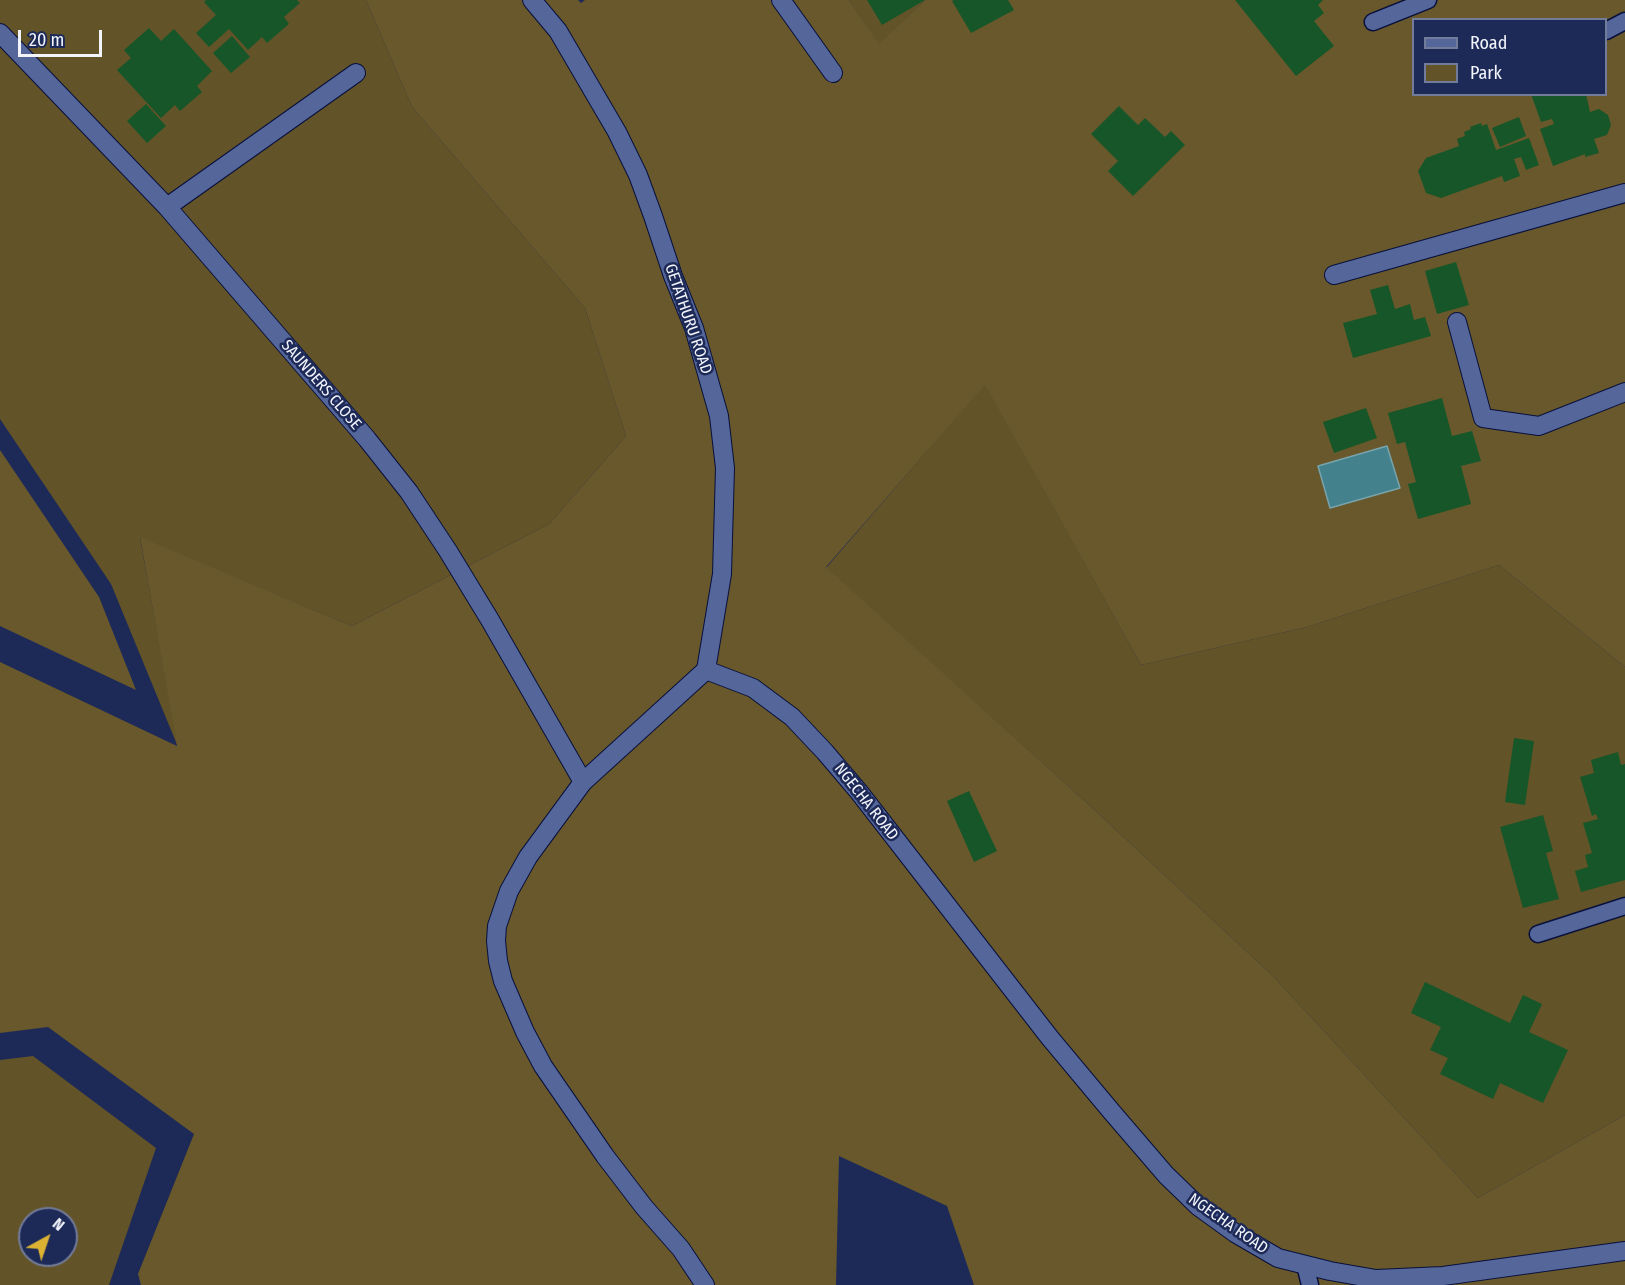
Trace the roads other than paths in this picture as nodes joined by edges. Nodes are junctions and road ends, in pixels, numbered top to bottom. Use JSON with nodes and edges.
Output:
{"nodes":[{"id":1,"x":532,"y":0,"type":"edge"},
{"id":2,"x":781,"y":0,"type":"edge"},
{"id":3,"x":1428,"y":0,"type":"edge"},
{"id":4,"x":1625,"y":21,"type":"edge"},
{"id":5,"x":1373,"y":22,"type":"dead end"},
{"id":6,"x":1607,"y":30,"type":"edge"},
{"id":7,"x":0,"y":33,"type":"edge"},
{"id":8,"x":356,"y":73,"type":"dead end"},
{"id":9,"x":832,"y":73,"type":"dead end"},
{"id":10,"x":1625,"y":193,"type":"edge"},
{"id":11,"x":167,"y":207,"type":"junction"},
{"id":12,"x":1334,"y":275,"type":"dead end"},
{"id":13,"x":1457,"y":322,"type":"dead end"},
{"id":14,"x":1625,"y":392,"type":"edge"},
{"id":15,"x":706,"y":670,"type":"junction"},
{"id":16,"x":583,"y":782,"type":"junction"},
{"id":17,"x":1625,"y":906,"type":"edge"},
{"id":18,"x":1538,"y":934,"type":"dead end"},
{"id":19,"x":1625,"y":1251,"type":"edge"},
{"id":20,"x":1305,"y":1265,"type":"junction"},
{"id":21,"x":705,"y":1285,"type":"edge"},
{"id":22,"x":1310,"y":1285,"type":"edge"}],
"edges":[{"from":1,"to":15,"type":"street","name":"GETATHURU ROAD"},
{"from":2,"to":9,"type":"street"},
{"from":3,"to":5,"type":"lane"},
{"from":4,"to":6,"type":"lane"},
{"from":7,"to":11,"type":"street","name":"SAUNDERS CLOSE"},
{"from":8,"to":11,"type":"street"},
{"from":10,"to":12,"type":"street"},
{"from":11,"to":16,"type":"street","name":"SAUNDERS CLOSE"},
{"from":13,"to":14,"type":"street"},
{"from":15,"to":16,"type":"street"},
{"from":15,"to":20,"type":"street","name":"NGECHA ROAD"},
{"from":16,"to":21,"type":"street"},
{"from":17,"to":18,"type":"lane"},
{"from":19,"to":20,"type":"street","name":"NGECHA ROAD"},
{"from":20,"to":22,"type":"lane"}]}
